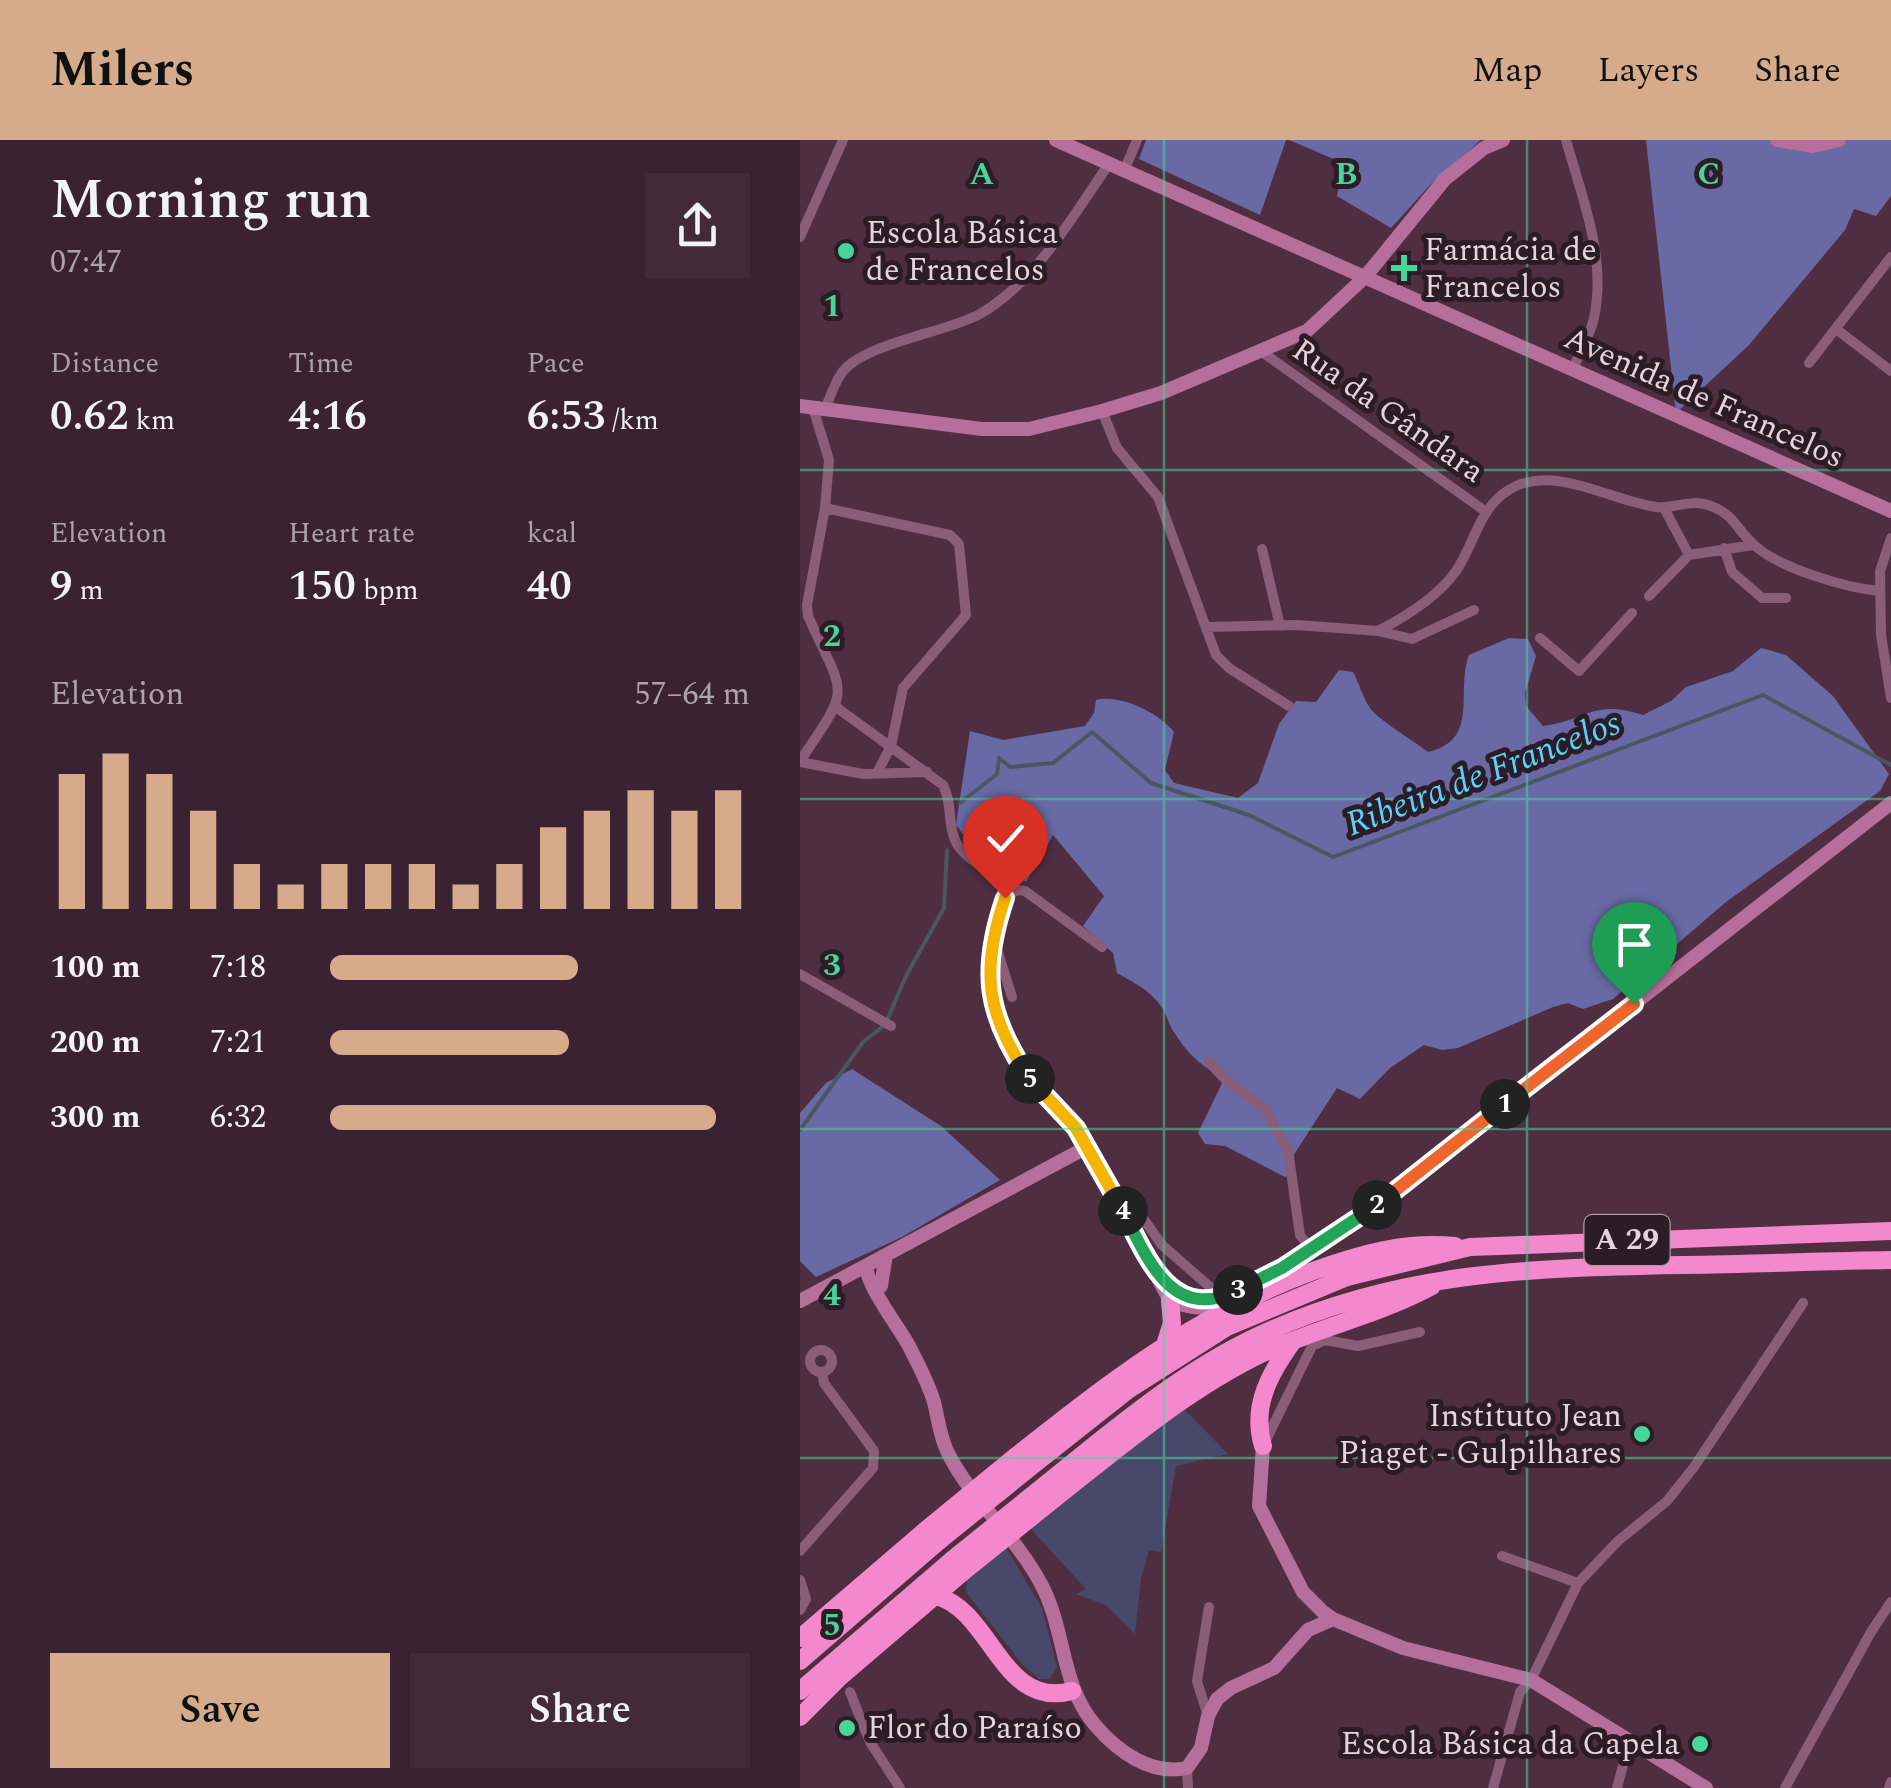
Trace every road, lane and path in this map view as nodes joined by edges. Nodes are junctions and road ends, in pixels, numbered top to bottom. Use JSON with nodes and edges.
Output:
{"nodes":[{"id":1,"x":843,"y":140,"type":"edge"},
{"id":2,"x":1056,"y":140,"type":"edge"},
{"id":3,"x":1137,"y":140,"type":"edge"},
{"id":4,"x":1503,"y":140,"type":"edge"},
{"id":5,"x":1566,"y":140,"type":"edge"},
{"id":6,"x":1777,"y":140,"type":"edge"},
{"id":7,"x":1839,"y":140,"type":"edge"},
{"id":8,"x":1109,"y":164,"type":"junction"},
{"id":9,"x":1124,"y":170,"type":"junction"},
{"id":10,"x":800,"y":237,"type":"edge"},
{"id":11,"x":1891,"y":257,"type":"edge"},
{"id":12,"x":1365,"y":277,"type":"junction"},
{"id":13,"x":1836,"y":329,"type":"junction"},
{"id":14,"x":1262,"y":352,"type":"junction"},
{"id":15,"x":1808,"y":363,"type":"dead end"},
{"id":16,"x":1573,"y":370,"type":"junction"},
{"id":17,"x":1891,"y":370,"type":"edge"},
{"id":18,"x":813,"y":408,"type":"edge"},
{"id":19,"x":1102,"y":412,"type":"junction"},
{"id":20,"x":825,"y":508,"type":"junction"},
{"id":21,"x":1664,"y":508,"type":"junction"},
{"id":22,"x":1485,"y":511,"type":"junction"},
{"id":23,"x":1891,"y":511,"type":"edge"},
{"id":24,"x":1891,"y":538,"type":"edge"},
{"id":25,"x":1753,"y":545,"type":"junction"},
{"id":26,"x":1262,"y":548,"type":"dead end"},
{"id":27,"x":1724,"y":548,"type":"junction"},
{"id":28,"x":1688,"y":555,"type":"junction"},
{"id":29,"x":1880,"y":591,"type":"junction"},
{"id":30,"x":1649,"y":596,"type":"dead end"},
{"id":31,"x":1786,"y":598,"type":"dead end"},
{"id":32,"x":1474,"y":610,"type":"dead end"},
{"id":33,"x":1632,"y":613,"type":"dead end"},
{"id":34,"x":1280,"y":626,"type":"junction"},
{"id":35,"x":1206,"y":627,"type":"junction"},
{"id":36,"x":1378,"y":630,"type":"junction"},
{"id":37,"x":1540,"y":638,"type":"dead end"},
{"id":38,"x":1891,"y":698,"type":"edge"},
{"id":39,"x":1289,"y":706,"type":"dead end"},
{"id":40,"x":836,"y":708,"type":"junction"},
{"id":41,"x":891,"y":746,"type":"junction"},
{"id":42,"x":800,"y":762,"type":"edge"},
{"id":43,"x":928,"y":772,"type":"junction"},
{"id":44,"x":876,"y":774,"type":"junction"},
{"id":45,"x":1891,"y":803,"type":"edge"},
{"id":46,"x":1005,"y":898,"type":"junction"},
{"id":47,"x":993,"y":934,"type":"junction"},
{"id":48,"x":1102,"y":948,"type":"dead end"},
{"id":49,"x":800,"y":974,"type":"edge"},
{"id":50,"x":1012,"y":997,"type":"dead end"},
{"id":51,"x":886,"y":1024,"type":"dead end"},
{"id":52,"x":1210,"y":1062,"type":"dead end"},
{"id":53,"x":1089,"y":1146,"type":"junction"},
{"id":54,"x":1116,"y":1198,"type":"junction"},
{"id":55,"x":1891,"y":1230,"type":"edge"},
{"id":56,"x":1470,"y":1247,"type":"junction"},
{"id":57,"x":1311,"y":1248,"type":"junction"},
{"id":58,"x":886,"y":1255,"type":"junction"},
{"id":59,"x":1891,"y":1260,"type":"edge"},
{"id":60,"x":866,"y":1266,"type":"junction"},
{"id":61,"x":845,"y":1277,"type":"junction"},
{"id":62,"x":1160,"y":1279,"type":"junction"},
{"id":63,"x":1446,"y":1279,"type":"junction"},
{"id":64,"x":877,"y":1287,"type":"junction"},
{"id":65,"x":1210,"y":1287,"type":"dead end"},
{"id":66,"x":1223,"y":1298,"type":"junction"},
{"id":67,"x":800,"y":1300,"type":"edge"},
{"id":68,"x":1170,"y":1300,"type":"junction"},
{"id":69,"x":1803,"y":1303,"type":"dead end"},
{"id":70,"x":1420,"y":1332,"type":"dead end"},
{"id":71,"x":1294,"y":1339,"type":"junction"},
{"id":72,"x":1166,"y":1342,"type":"junction"},
{"id":73,"x":822,"y":1372,"type":"dead end"},
{"id":74,"x":1263,"y":1446,"type":"junction"},
{"id":75,"x":1022,"y":1463,"type":"junction"},
{"id":76,"x":1049,"y":1492,"type":"junction"},
{"id":77,"x":933,"y":1535,"type":"junction"},
{"id":78,"x":800,"y":1552,"type":"edge"},
{"id":79,"x":1502,"y":1556,"type":"dead end"},
{"id":80,"x":958,"y":1570,"type":"junction"},
{"id":81,"x":800,"y":1580,"type":"edge"},
{"id":82,"x":1578,"y":1583,"type":"junction"},
{"id":83,"x":936,"y":1596,"type":"junction"},
{"id":84,"x":1311,"y":1602,"type":"junction"},
{"id":85,"x":1891,"y":1602,"type":"edge"},
{"id":86,"x":1209,"y":1607,"type":"dead end"},
{"id":87,"x":800,"y":1610,"type":"edge"},
{"id":88,"x":1333,"y":1619,"type":"junction"},
{"id":89,"x":1308,"y":1630,"type":"junction"},
{"id":90,"x":800,"y":1638,"type":"edge"},
{"id":91,"x":800,"y":1660,"type":"edge"},
{"id":92,"x":1531,"y":1680,"type":"junction"},
{"id":93,"x":1070,"y":1684,"type":"junction"},
{"id":94,"x":800,"y":1691,"type":"edge"},
{"id":95,"x":850,"y":1692,"type":"dead end"},
{"id":96,"x":1208,"y":1716,"type":"junction"},
{"id":97,"x":800,"y":1717,"type":"edge"},
{"id":98,"x":1630,"y":1740,"type":"junction"},
{"id":99,"x":1186,"y":1768,"type":"junction"},
{"id":100,"x":900,"y":1788,"type":"edge"},
{"id":101,"x":1188,"y":1788,"type":"edge"},
{"id":102,"x":1493,"y":1788,"type":"edge"},
{"id":103,"x":1617,"y":1788,"type":"edge"},
{"id":104,"x":1706,"y":1788,"type":"edge"},
{"id":105,"x":1785,"y":1788,"type":"edge"}],
"edges":[{"from":1,"to":10,"type":"street"},
{"from":2,"to":8,"type":"street","name":"Avenida de Francelos"},
{"from":3,"to":9,"type":"street"},
{"from":4,"to":12,"type":"street"},
{"from":5,"to":16,"type":"street"},
{"from":6,"to":7,"type":"street"},
{"from":8,"to":9,"type":"street","name":"Avenida de Francelos"},
{"from":8,"to":18,"type":"street"},
{"from":9,"to":12,"type":"street","name":"Avenida de Francelos"},
{"from":11,"to":13,"type":"street"},
{"from":12,"to":14,"type":"street"},
{"from":12,"to":16,"type":"street","name":"Avenida de Francelos"},
{"from":13,"to":15,"type":"street"},
{"from":13,"to":17,"type":"street"},
{"from":14,"to":19,"type":"street"},
{"from":14,"to":22,"type":"street","name":"Rua da Gândara"},
{"from":16,"to":23,"type":"street","name":"Avenida de Francelos"},
{"from":18,"to":19,"type":"street"},
{"from":18,"to":20,"type":"street"},
{"from":19,"to":35,"type":"street"},
{"from":20,"to":40,"type":"street"},
{"from":20,"to":41,"type":"street"},
{"from":21,"to":22,"type":"street"},
{"from":21,"to":25,"type":"street"},
{"from":21,"to":28,"type":"street"},
{"from":22,"to":36,"type":"street"},
{"from":24,"to":29,"type":"street"},
{"from":25,"to":27,"type":"street"},
{"from":25,"to":29,"type":"street"},
{"from":26,"to":34,"type":"street"},
{"from":27,"to":28,"type":"street"},
{"from":27,"to":31,"type":"street"},
{"from":28,"to":30,"type":"street"},
{"from":29,"to":38,"type":"street"},
{"from":32,"to":36,"type":"street"},
{"from":33,"to":37,"type":"street"},
{"from":34,"to":35,"type":"street"},
{"from":34,"to":36,"type":"street"},
{"from":35,"to":39,"type":"street"},
{"from":40,"to":41,"type":"street"},
{"from":40,"to":42,"type":"street"},
{"from":41,"to":43,"type":"street"},
{"from":41,"to":44,"type":"street"},
{"from":42,"to":44,"type":"street"},
{"from":43,"to":44,"type":"street"},
{"from":43,"to":46,"type":"street"},
{"from":45,"to":57,"type":"street"},
{"from":46,"to":47,"type":"street"},
{"from":46,"to":48,"type":"street"},
{"from":47,"to":50,"type":"street"},
{"from":47,"to":53,"type":"street"},
{"from":49,"to":51,"type":"street"},
{"from":52,"to":57,"type":"street"},
{"from":53,"to":54,"type":"street"},
{"from":53,"to":58,"type":"street"},
{"from":54,"to":62,"type":"street"},
{"from":54,"to":65,"type":"street"},
{"from":55,"to":56,"type":"highway","number":"A 29"},
{"from":56,"to":72,"type":"highway","number":"A 29"},
{"from":56,"to":75,"type":"highway","number":"A 29"},
{"from":57,"to":66,"type":"street"},
{"from":58,"to":60,"type":"street"},
{"from":58,"to":64,"type":"street"},
{"from":59,"to":63,"type":"highway","number":"A 29"},
{"from":60,"to":61,"type":"street"},
{"from":60,"to":64,"type":"street"},
{"from":61,"to":64,"type":"street"},
{"from":61,"to":67,"type":"street"},
{"from":62,"to":66,"type":"street"},
{"from":62,"to":68,"type":"street"},
{"from":63,"to":71,"type":"highway","number":"A 29"},
{"from":63,"to":76,"type":"highway","number":"A 29"},
{"from":64,"to":93,"type":"street"},
{"from":66,"to":68,"type":"street"},
{"from":68,"to":72,"type":"highway"},
{"from":69,"to":82,"type":"street"},
{"from":70,"to":74,"type":"street"},
{"from":71,"to":74,"type":"highway"},
{"from":71,"to":76,"type":"highway","number":"A 29"},
{"from":72,"to":75,"type":"highway","number":"A 29"},
{"from":73,"to":78,"type":"street"},
{"from":74,"to":84,"type":"street"},
{"from":75,"to":77,"type":"highway","number":"A 29","bridge":true},
{"from":76,"to":80,"type":"highway","number":"A 29","bridge":true},
{"from":77,"to":90,"type":"highway","number":"A 29"},
{"from":77,"to":91,"type":"highway","number":"A 29"},
{"from":79,"to":82,"type":"street"},
{"from":80,"to":83,"type":"highway","number":"A 29"},
{"from":80,"to":93,"type":"highway"},
{"from":80,"to":94,"type":"highway","number":"A 29"},
{"from":81,"to":87,"type":"street"},
{"from":82,"to":92,"type":"street"},
{"from":83,"to":93,"type":"highway"},
{"from":83,"to":97,"type":"highway","number":"A 29"},
{"from":84,"to":88,"type":"street"},
{"from":84,"to":89,"type":"street"},
{"from":85,"to":105,"type":"street"},
{"from":86,"to":96,"type":"street"},
{"from":88,"to":89,"type":"street"},
{"from":88,"to":92,"type":"street"},
{"from":89,"to":96,"type":"street"},
{"from":92,"to":98,"type":"street"},
{"from":92,"to":102,"type":"street"},
{"from":93,"to":99,"type":"street"},
{"from":95,"to":100,"type":"street"},
{"from":96,"to":99,"type":"street"},
{"from":98,"to":103,"type":"street"},
{"from":98,"to":104,"type":"street"},
{"from":99,"to":101,"type":"street"}]}
